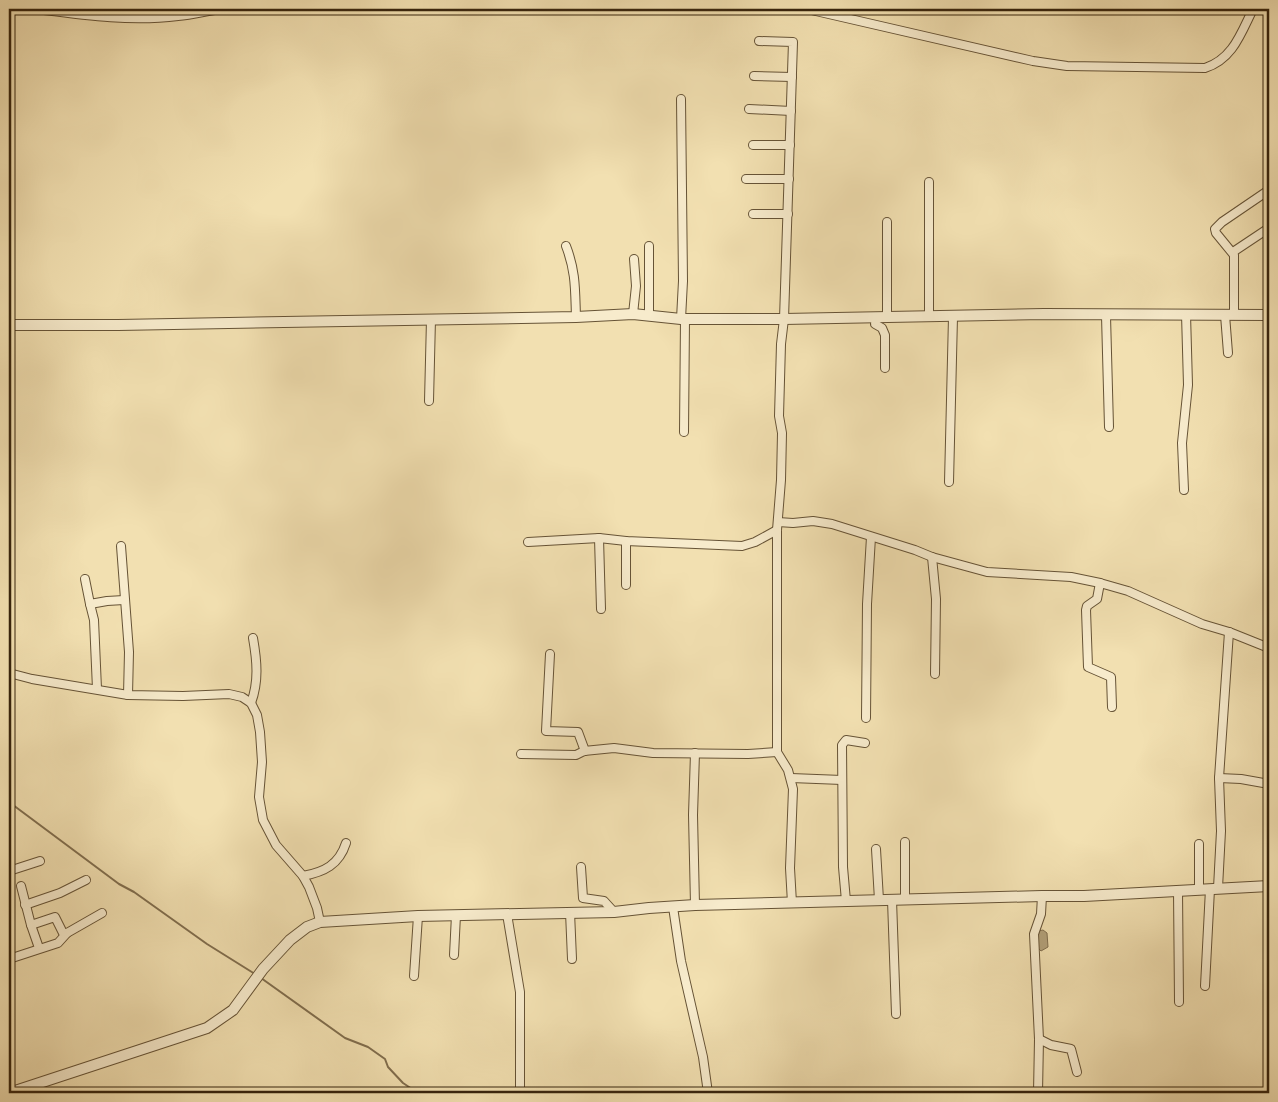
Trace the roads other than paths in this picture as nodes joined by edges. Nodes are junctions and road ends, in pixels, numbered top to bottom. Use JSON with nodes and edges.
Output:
{"nodes":[{"id":1,"x":35,"y":9,"type":"edge"},
{"id":2,"x":220,"y":9,"type":"edge"},
{"id":3,"x":807,"y":9,"type":"edge"},
{"id":4,"x":1253,"y":9,"type":"edge"},
{"id":5,"x":759,"y":41,"type":"dead end"},
{"id":6,"x":754,"y":76,"type":"dead end"},
{"id":7,"x":792,"y":77,"type":"junction"},
{"id":8,"x":681,"y":99,"type":"dead end"},
{"id":9,"x":749,"y":110,"type":"dead end"},
{"id":10,"x":791,"y":111,"type":"junction"},
{"id":11,"x":753,"y":145,"type":"dead end"},
{"id":12,"x":790,"y":145,"type":"junction"},
{"id":13,"x":746,"y":179,"type":"dead end"},
{"id":14,"x":789,"y":179,"type":"junction"},
{"id":15,"x":929,"y":182,"type":"dead end"},
{"id":16,"x":1269,"y":190,"type":"edge"},
{"id":17,"x":753,"y":214,"type":"dead end"},
{"id":18,"x":788,"y":214,"type":"junction"},
{"id":19,"x":887,"y":222,"type":"dead end"},
{"id":20,"x":1269,"y":228,"type":"edge"},
{"id":21,"x":566,"y":246,"type":"dead end"},
{"id":22,"x":649,"y":246,"type":"dead end"},
{"id":23,"x":1233,"y":252,"type":"junction"},
{"id":24,"x":634,"y":259,"type":"dead end"},
{"id":25,"x":634,"y":314,"type":"junction"},
{"id":26,"x":1186,"y":314,"type":"junction"},
{"id":27,"x":1269,"y":314,"type":"edge"},
{"id":28,"x":649,"y":315,"type":"junction"},
{"id":29,"x":1229,"y":315,"type":"junction"},
{"id":30,"x":887,"y":316,"type":"junction"},
{"id":31,"x":928,"y":316,"type":"junction"},
{"id":32,"x":1106,"y":316,"type":"junction"},
{"id":33,"x":576,"y":317,"type":"junction"},
{"id":34,"x":876,"y":317,"type":"junction"},
{"id":35,"x":953,"y":317,"type":"junction"},
{"id":36,"x":431,"y":319,"type":"junction"},
{"id":37,"x":683,"y":319,"type":"junction"},
{"id":38,"x":784,"y":319,"type":"junction"},
{"id":39,"x":9,"y":325,"type":"edge"},
{"id":40,"x":1228,"y":353,"type":"dead end"},
{"id":41,"x":885,"y":368,"type":"dead end"},
{"id":42,"x":429,"y":401,"type":"dead end"},
{"id":43,"x":1109,"y":427,"type":"dead end"},
{"id":44,"x":684,"y":432,"type":"dead end"},
{"id":45,"x":949,"y":482,"type":"dead end"},
{"id":46,"x":1184,"y":490,"type":"dead end"},
{"id":47,"x":778,"y":526,"type":"junction"},
{"id":48,"x":871,"y":537,"type":"junction"},
{"id":49,"x":599,"y":538,"type":"junction"},
{"id":50,"x":626,"y":541,"type":"junction"},
{"id":51,"x":528,"y":542,"type":"dead end"},
{"id":52,"x":121,"y":546,"type":"dead end"},
{"id":53,"x":932,"y":557,"type":"junction"},
{"id":54,"x":85,"y":579,"type":"dead end"},
{"id":55,"x":1100,"y":583,"type":"junction"},
{"id":56,"x":626,"y":585,"type":"dead end"},
{"id":57,"x":124,"y":600,"type":"junction"},
{"id":58,"x":90,"y":604,"type":"junction"},
{"id":59,"x":601,"y":609,"type":"dead end"},
{"id":60,"x":1229,"y":632,"type":"junction"},
{"id":61,"x":253,"y":638,"type":"dead end"},
{"id":62,"x":1269,"y":648,"type":"edge"},
{"id":63,"x":550,"y":654,"type":"dead end"},
{"id":64,"x":9,"y":673,"type":"edge"},
{"id":65,"x":935,"y":674,"type":"dead end"},
{"id":66,"x":97,"y":689,"type":"junction"},
{"id":67,"x":128,"y":695,"type":"junction"},
{"id":68,"x":250,"y":703,"type":"junction"},
{"id":69,"x":1112,"y":707,"type":"dead end"},
{"id":70,"x":866,"y":718,"type":"dead end"},
{"id":71,"x":866,"y":743,"type":"dead end"},
{"id":72,"x":585,"y":751,"type":"junction"},
{"id":73,"x":777,"y":752,"type":"junction"},
{"id":74,"x":696,"y":753,"type":"junction"},
{"id":75,"x":521,"y":754,"type":"dead end"},
{"id":76,"x":791,"y":778,"type":"junction"},
{"id":77,"x":1219,"y":778,"type":"junction"},
{"id":78,"x":842,"y":780,"type":"junction"},
{"id":79,"x":1269,"y":784,"type":"edge"},
{"id":80,"x":346,"y":842,"type":"dead end"},
{"id":81,"x":904,"y":842,"type":"dead end"},
{"id":82,"x":1199,"y":844,"type":"dead end"},
{"id":83,"x":876,"y":849,"type":"dead end"},
{"id":84,"x":40,"y":861,"type":"dead end"},
{"id":85,"x":582,"y":867,"type":"dead end"},
{"id":86,"x":9,"y":871,"type":"edge"},
{"id":87,"x":303,"y":876,"type":"junction"},
{"id":88,"x":86,"y":880,"type":"dead end"},
{"id":89,"x":20,"y":886,"type":"dead end"},
{"id":90,"x":1269,"y":886,"type":"edge"},
{"id":91,"x":1209,"y":889,"type":"junction"},
{"id":92,"x":1178,"y":890,"type":"junction"},
{"id":93,"x":1042,"y":896,"type":"junction"},
{"id":94,"x":879,"y":900,"type":"junction"},
{"id":95,"x":892,"y":900,"type":"junction"},
{"id":96,"x":905,"y":900,"type":"junction"},
{"id":97,"x":846,"y":901,"type":"junction"},
{"id":98,"x":792,"y":903,"type":"junction"},
{"id":99,"x":25,"y":904,"type":"junction"},
{"id":100,"x":695,"y":905,"type":"junction"},
{"id":101,"x":673,"y":907,"type":"junction"},
{"id":102,"x":570,"y":912,"type":"junction"},
{"id":103,"x":614,"y":912,"type":"junction"},
{"id":104,"x":102,"y":913,"type":"dead end"},
{"id":105,"x":507,"y":914,"type":"junction"},
{"id":106,"x":456,"y":915,"type":"junction"},
{"id":107,"x":418,"y":916,"type":"junction"},
{"id":108,"x":320,"y":922,"type":"junction"},
{"id":109,"x":31,"y":925,"type":"junction"},
{"id":110,"x":67,"y":933,"type":"junction"},
{"id":111,"x":39,"y":948,"type":"junction"},
{"id":112,"x":454,"y":956,"type":"dead end"},
{"id":113,"x":9,"y":960,"type":"edge"},
{"id":114,"x":572,"y":960,"type":"dead end"},
{"id":115,"x":414,"y":976,"type":"dead end"},
{"id":116,"x":1204,"y":986,"type":"dead end"},
{"id":117,"x":1179,"y":1002,"type":"dead end"},
{"id":118,"x":896,"y":1014,"type":"dead end"},
{"id":119,"x":1039,"y":1039,"type":"junction"},
{"id":120,"x":1077,"y":1072,"type":"dead end"},
{"id":121,"x":9,"y":1093,"type":"edge"},
{"id":122,"x":520,"y":1093,"type":"edge"},
{"id":123,"x":708,"y":1093,"type":"edge"},
{"id":124,"x":1038,"y":1093,"type":"edge"}],
"edges":[{"from":1,"to":2,"type":"street"},
{"from":3,"to":4,"type":"street"},
{"from":5,"to":7,"type":"street"},
{"from":6,"to":7,"type":"street"},
{"from":7,"to":10,"type":"street"},
{"from":8,"to":37,"type":"street"},
{"from":9,"to":10,"type":"street"},
{"from":10,"to":12,"type":"street"},
{"from":11,"to":12,"type":"street"},
{"from":12,"to":14,"type":"street"},
{"from":13,"to":14,"type":"street"},
{"from":14,"to":18,"type":"street"},
{"from":15,"to":31,"type":"street"},
{"from":16,"to":23,"type":"street"},
{"from":17,"to":18,"type":"street"},
{"from":18,"to":38,"type":"street"},
{"from":19,"to":30,"type":"street"},
{"from":20,"to":23,"type":"street"},
{"from":21,"to":33,"type":"street"},
{"from":22,"to":28,"type":"street"},
{"from":23,"to":29,"type":"street"},
{"from":24,"to":25,"type":"street"},
{"from":25,"to":28,"type":"street"},
{"from":25,"to":33,"type":"street"},
{"from":26,"to":29,"type":"street"},
{"from":26,"to":32,"type":"street"},
{"from":26,"to":46,"type":"street"},
{"from":27,"to":29,"type":"street"},
{"from":28,"to":37,"type":"street"},
{"from":29,"to":40,"type":"street"},
{"from":30,"to":31,"type":"street"},
{"from":30,"to":34,"type":"street"},
{"from":31,"to":35,"type":"street"},
{"from":32,"to":35,"type":"street"},
{"from":32,"to":43,"type":"street"},
{"from":33,"to":36,"type":"street"},
{"from":34,"to":38,"type":"street"},
{"from":34,"to":41,"type":"street"},
{"from":35,"to":45,"type":"street"},
{"from":36,"to":39,"type":"street"},
{"from":36,"to":42,"type":"street"},
{"from":37,"to":38,"type":"street"},
{"from":37,"to":44,"type":"street"},
{"from":38,"to":47,"type":"street"},
{"from":47,"to":48,"type":"street"},
{"from":47,"to":50,"type":"street"},
{"from":47,"to":73,"type":"street"},
{"from":48,"to":53,"type":"street"},
{"from":48,"to":70,"type":"street"},
{"from":49,"to":50,"type":"street"},
{"from":49,"to":51,"type":"street"},
{"from":49,"to":59,"type":"street"},
{"from":50,"to":56,"type":"street"},
{"from":52,"to":57,"type":"street"},
{"from":53,"to":55,"type":"street"},
{"from":53,"to":65,"type":"street"},
{"from":54,"to":58,"type":"street"},
{"from":55,"to":60,"type":"street"},
{"from":55,"to":69,"type":"street"},
{"from":57,"to":58,"type":"street"},
{"from":57,"to":67,"type":"street"},
{"from":58,"to":66,"type":"street"},
{"from":60,"to":62,"type":"street"},
{"from":60,"to":77,"type":"street"},
{"from":61,"to":68,"type":"street"},
{"from":63,"to":72,"type":"street"},
{"from":64,"to":66,"type":"street"},
{"from":66,"to":67,"type":"street"},
{"from":67,"to":68,"type":"street"},
{"from":68,"to":87,"type":"street"},
{"from":71,"to":78,"type":"street"},
{"from":72,"to":74,"type":"street"},
{"from":72,"to":75,"type":"street"},
{"from":73,"to":74,"type":"street"},
{"from":73,"to":76,"type":"street"},
{"from":74,"to":100,"type":"street"},
{"from":76,"to":78,"type":"street"},
{"from":76,"to":98,"type":"street"},
{"from":77,"to":79,"type":"street"},
{"from":77,"to":91,"type":"street"},
{"from":78,"to":97,"type":"street"},
{"from":80,"to":87,"type":"street"},
{"from":81,"to":96,"type":"street"},
{"from":82,"to":91,"type":"street"},
{"from":83,"to":94,"type":"street"},
{"from":84,"to":86,"type":"street"},
{"from":85,"to":103,"type":"street"},
{"from":87,"to":108,"type":"street"},
{"from":88,"to":99,"type":"street"},
{"from":89,"to":99,"type":"street"},
{"from":90,"to":91,"type":"street"},
{"from":91,"to":92,"type":"street"},
{"from":91,"to":116,"type":"street"},
{"from":92,"to":93,"type":"street"},
{"from":92,"to":117,"type":"street"},
{"from":93,"to":96,"type":"street"},
{"from":93,"to":119,"type":"street"},
{"from":94,"to":95,"type":"street"},
{"from":94,"to":97,"type":"street"},
{"from":95,"to":96,"type":"street"},
{"from":95,"to":118,"type":"street"},
{"from":97,"to":98,"type":"street"},
{"from":98,"to":100,"type":"street"},
{"from":99,"to":109,"type":"street"},
{"from":100,"to":101,"type":"street"},
{"from":101,"to":103,"type":"street"},
{"from":101,"to":123,"type":"street"},
{"from":102,"to":103,"type":"street"},
{"from":102,"to":105,"type":"street"},
{"from":102,"to":114,"type":"street"},
{"from":104,"to":110,"type":"street"},
{"from":105,"to":106,"type":"street"},
{"from":105,"to":122,"type":"street"},
{"from":106,"to":107,"type":"street"},
{"from":106,"to":112,"type":"street"},
{"from":107,"to":108,"type":"street"},
{"from":107,"to":115,"type":"street"},
{"from":108,"to":121,"type":"street"},
{"from":109,"to":110,"type":"street"},
{"from":109,"to":111,"type":"street"},
{"from":110,"to":111,"type":"street"},
{"from":111,"to":113,"type":"street"},
{"from":119,"to":120,"type":"street"},
{"from":119,"to":124,"type":"street"}]}
